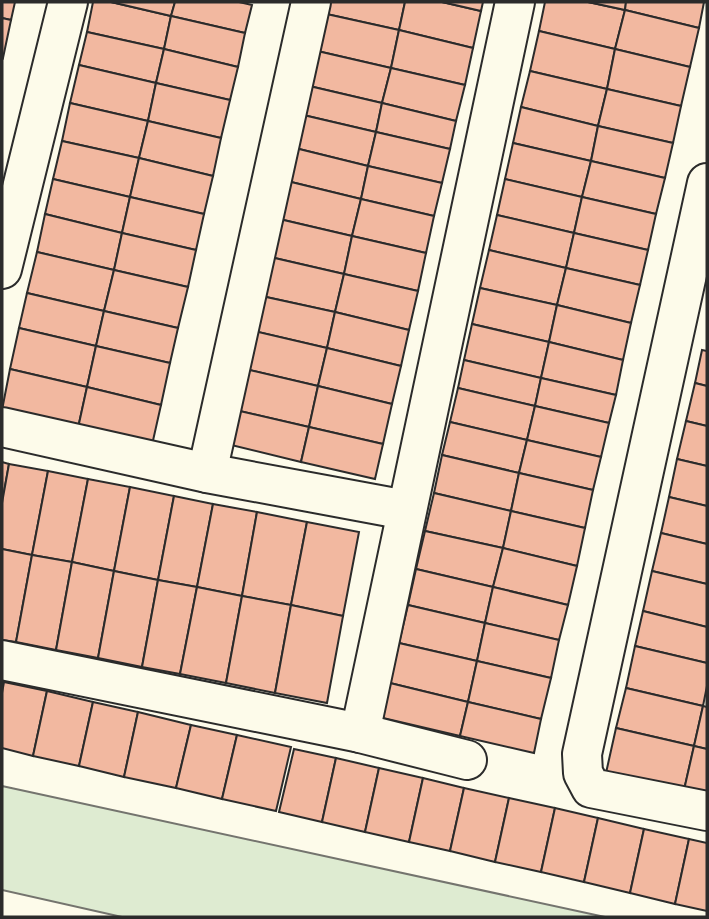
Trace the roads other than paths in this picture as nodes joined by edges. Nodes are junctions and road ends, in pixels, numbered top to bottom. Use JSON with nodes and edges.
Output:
{"nodes":[{"id":1,"x":68,"y":2,"type":"edge"},
{"id":2,"x":311,"y":2,"type":"edge"},
{"id":3,"x":515,"y":2,"type":"edge"},
{"id":4,"x":707,"y":183,"type":"edge"},
{"id":5,"x":2,"y":269,"type":"edge"},
{"id":6,"x":2,"y":427,"type":"edge"},
{"id":7,"x":206,"y":472,"type":"junction"},
{"id":8,"x":406,"y":510,"type":"junction"},
{"id":9,"x":2,"y":660,"type":"edge"},
{"id":10,"x":360,"y":733,"type":"junction"},
{"id":11,"x":467,"y":760,"type":"dead end"},
{"id":12,"x":707,"y":811,"type":"edge"}],
"edges":[{"from":1,"to":5,"type":"street"},
{"from":2,"to":7,"type":"street"},
{"from":3,"to":8,"type":"street"},
{"from":4,"to":12,"type":"street"},
{"from":6,"to":7,"type":"street"},
{"from":7,"to":8,"type":"street"},
{"from":8,"to":10,"type":"street"},
{"from":9,"to":10,"type":"street"},
{"from":10,"to":11,"type":"street"}]}
